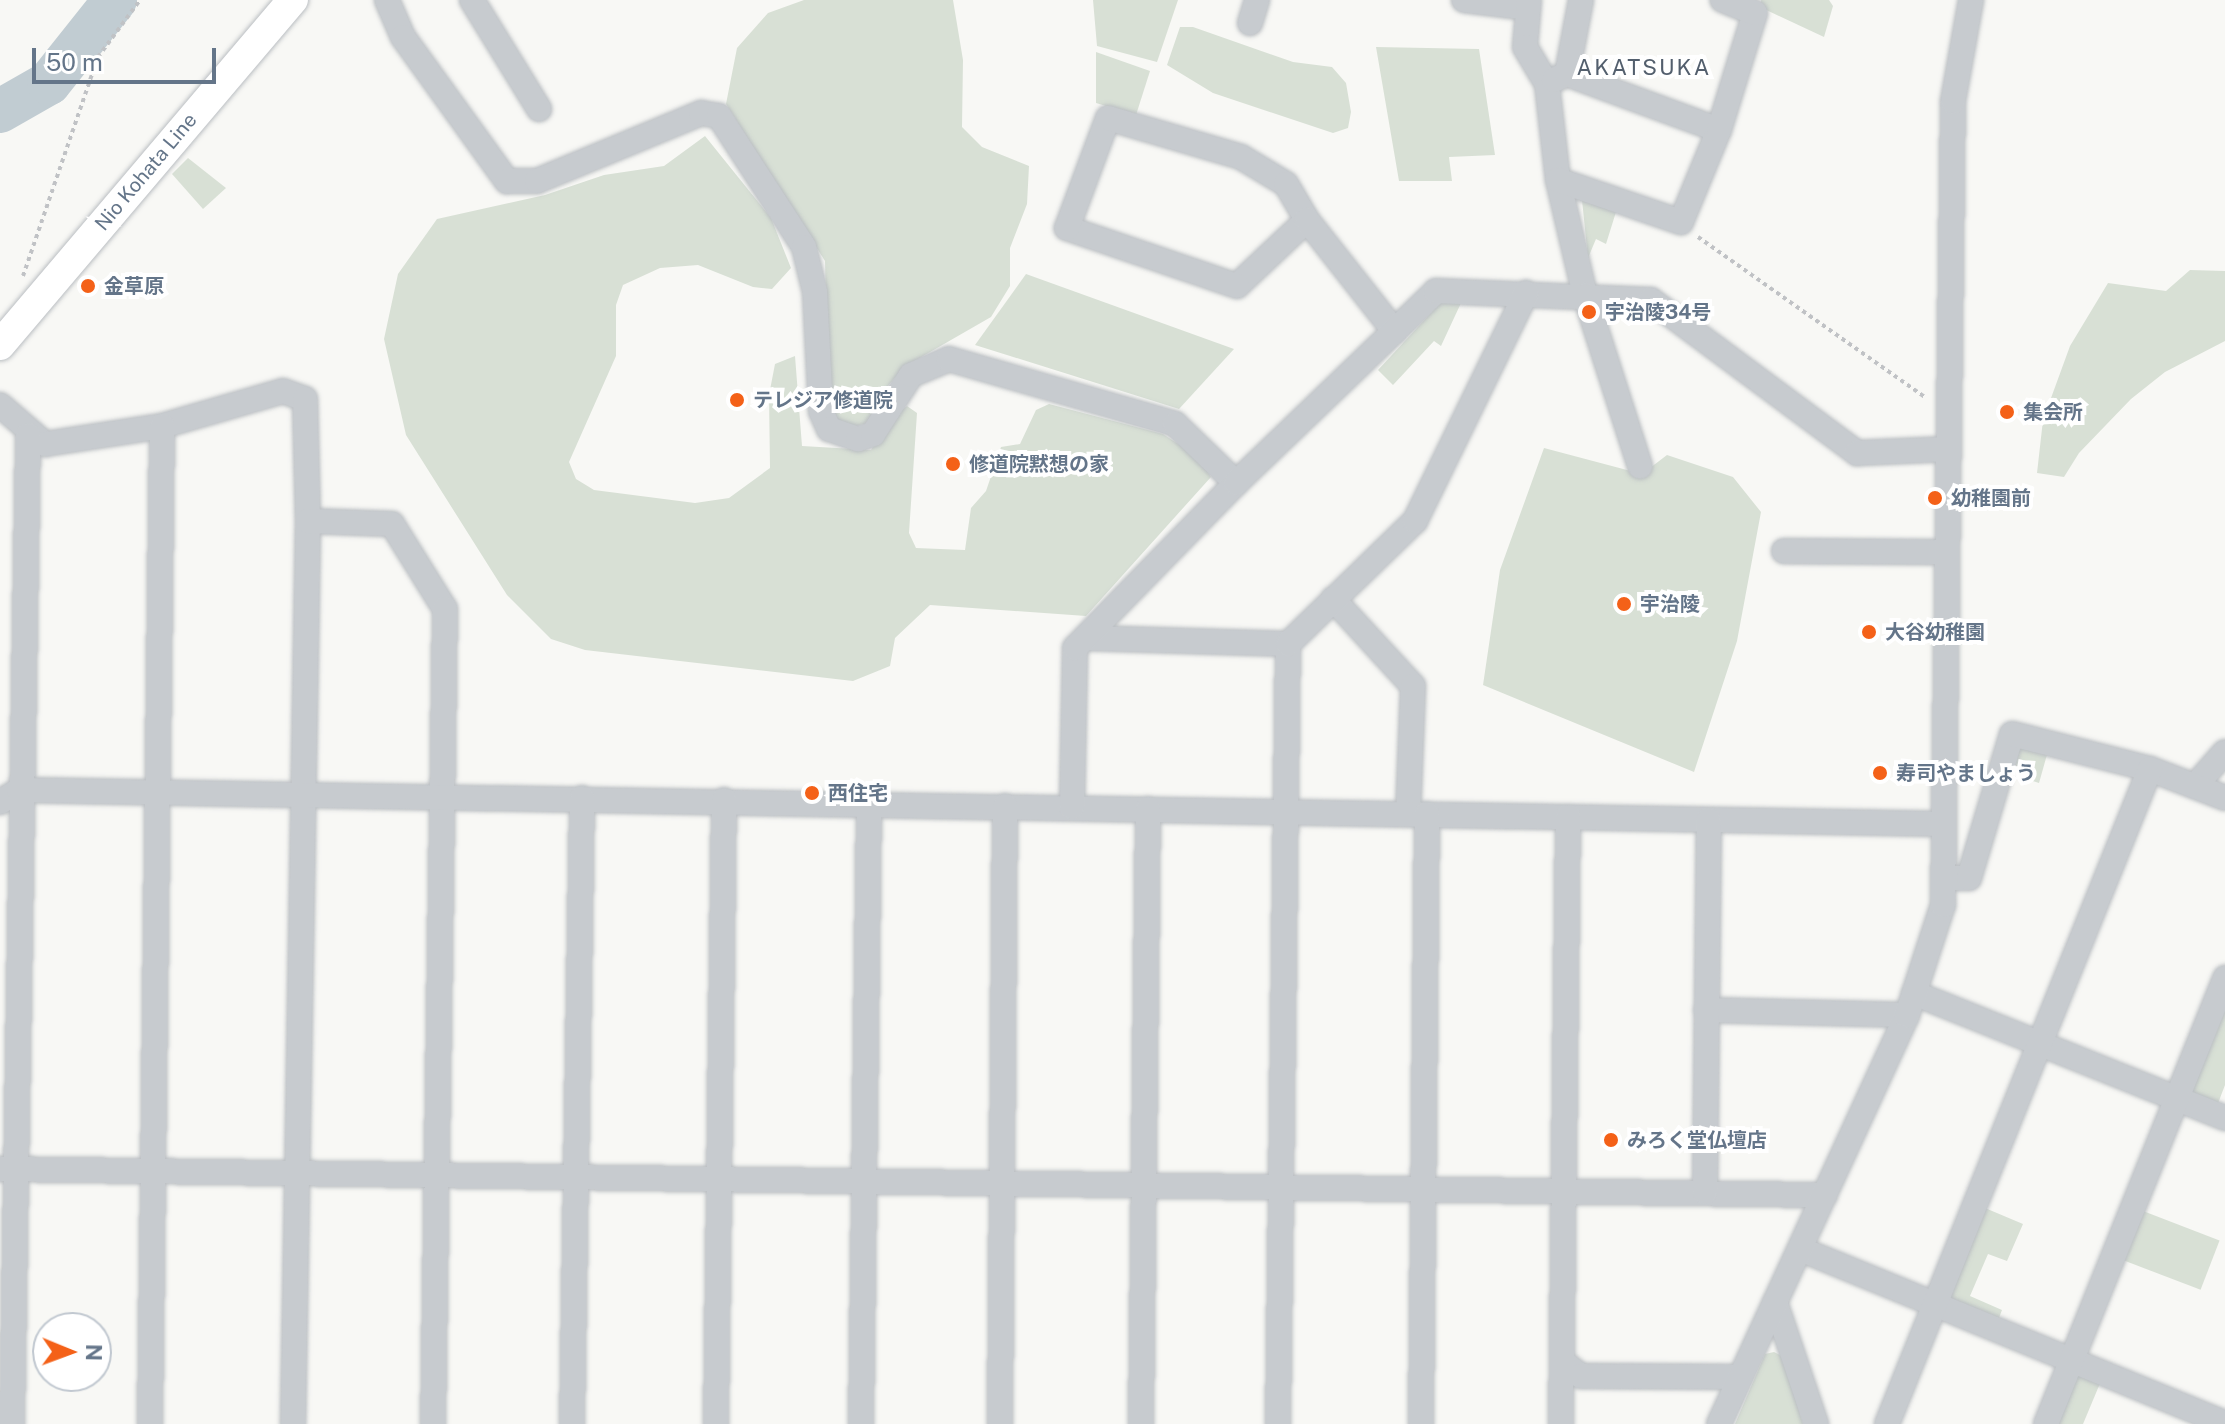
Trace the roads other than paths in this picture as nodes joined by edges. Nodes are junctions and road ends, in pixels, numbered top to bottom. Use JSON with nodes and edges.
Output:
{"nodes":[{"id":1,"x":293,"y":0,"type":"edge"},
{"id":2,"x":387,"y":0,"type":"edge"},
{"id":3,"x":472,"y":0,"type":"edge"},
{"id":4,"x":1464,"y":0,"type":"edge"},
{"id":5,"x":1581,"y":0,"type":"edge"},
{"id":6,"x":1722,"y":0,"type":"edge"},
{"id":7,"x":1971,"y":0,"type":"edge"},
{"id":8,"x":1528,"y":4,"type":"edge"},
{"id":9,"x":1557,"y":79,"type":"junction"},
{"id":10,"x":539,"y":109,"type":"dead end"},
{"id":11,"x":1719,"y":130,"type":"junction"},
{"id":12,"x":1558,"y":180,"type":"junction"},
{"id":13,"x":1307,"y":220,"type":"junction"},
{"id":14,"x":1526,"y":293,"type":"junction"},
{"id":15,"x":1585,"y":295,"type":"junction"},
{"id":16,"x":1395,"y":332,"type":"junction"},
{"id":17,"x":0,"y":345,"type":"edge"},
{"id":18,"x":0,"y":405,"type":"edge"},
{"id":19,"x":162,"y":426,"type":"junction"},
{"id":20,"x":28,"y":435,"type":"junction"},
{"id":21,"x":1949,"y":449,"type":"junction"},
{"id":22,"x":1640,"y":466,"type":"dead end"},
{"id":23,"x":1236,"y":483,"type":"junction"},
{"id":24,"x":308,"y":521,"type":"junction"},
{"id":25,"x":1784,"y":551,"type":"dead end"},
{"id":26,"x":1947,"y":552,"type":"junction"},
{"id":27,"x":1333,"y":599,"type":"junction"},
{"id":28,"x":1089,"y":638,"type":"junction"},
{"id":29,"x":1288,"y":644,"type":"junction"},
{"id":30,"x":2225,"y":752,"type":"edge"},
{"id":31,"x":2150,"y":769,"type":"junction"},
{"id":32,"x":2195,"y":786,"type":"junction"},
{"id":33,"x":157,"y":792,"type":"junction"},
{"id":34,"x":302,"y":794,"type":"junction"},
{"id":35,"x":10,"y":796,"type":"edge"},
{"id":36,"x":441,"y":796,"type":"junction"},
{"id":37,"x":582,"y":798,"type":"junction"},
{"id":38,"x":2225,"y":798,"type":"edge"},
{"id":39,"x":724,"y":800,"type":"junction"},
{"id":40,"x":869,"y":803,"type":"junction"},
{"id":41,"x":1005,"y":806,"type":"junction"},
{"id":42,"x":1072,"y":807,"type":"junction"},
{"id":43,"x":1148,"y":809,"type":"junction"},
{"id":44,"x":1285,"y":811,"type":"junction"},
{"id":45,"x":1418,"y":814,"type":"junction"},
{"id":46,"x":1568,"y":817,"type":"junction"},
{"id":47,"x":1709,"y":820,"type":"junction"},
{"id":48,"x":1944,"y":824,"type":"junction"},
{"id":49,"x":1943,"y":878,"type":"junction"},
{"id":50,"x":2225,"y":978,"type":"edge"},
{"id":51,"x":1910,"y":1004,"type":"junction"},
{"id":52,"x":1706,"y":1010,"type":"junction"},
{"id":53,"x":2040,"y":1044,"type":"junction"},
{"id":54,"x":2176,"y":1098,"type":"junction"},
{"id":55,"x":2225,"y":1118,"type":"edge"},
{"id":56,"x":8,"y":1169,"type":"edge"},
{"id":57,"x":155,"y":1172,"type":"junction"},
{"id":58,"x":435,"y":1174,"type":"junction"},
{"id":59,"x":299,"y":1175,"type":"junction"},
{"id":60,"x":576,"y":1176,"type":"junction"},
{"id":61,"x":716,"y":1180,"type":"junction"},
{"id":62,"x":865,"y":1182,"type":"junction"},
{"id":63,"x":1003,"y":1185,"type":"junction"},
{"id":64,"x":1142,"y":1187,"type":"junction"},
{"id":65,"x":1280,"y":1188,"type":"junction"},
{"id":66,"x":1425,"y":1192,"type":"junction"},
{"id":67,"x":1705,"y":1192,"type":"junction"},
{"id":68,"x":1564,"y":1193,"type":"junction"},
{"id":69,"x":1825,"y":1195,"type":"junction"},
{"id":70,"x":1800,"y":1249,"type":"junction"},
{"id":71,"x":1775,"y":1302,"type":"junction"},
{"id":72,"x":1936,"y":1304,"type":"junction"},
{"id":73,"x":2072,"y":1359,"type":"junction"},
{"id":74,"x":1563,"y":1362,"type":"junction"},
{"id":75,"x":1740,"y":1377,"type":"junction"},
{"id":76,"x":2225,"y":1423,"type":"edge"},
{"id":77,"x":12,"y":1424,"type":"edge"},
{"id":78,"x":150,"y":1424,"type":"edge"},
{"id":79,"x":293,"y":1424,"type":"edge"},
{"id":80,"x":433,"y":1424,"type":"edge"},
{"id":81,"x":572,"y":1424,"type":"edge"},
{"id":82,"x":716,"y":1424,"type":"edge"},
{"id":83,"x":861,"y":1424,"type":"edge"},
{"id":84,"x":1000,"y":1424,"type":"edge"},
{"id":85,"x":1141,"y":1424,"type":"edge"},
{"id":86,"x":1278,"y":1424,"type":"edge"},
{"id":87,"x":1421,"y":1424,"type":"edge"},
{"id":88,"x":1561,"y":1424,"type":"edge"},
{"id":89,"x":1719,"y":1424,"type":"edge"},
{"id":90,"x":1816,"y":1424,"type":"edge"},
{"id":91,"x":1887,"y":1424,"type":"edge"},
{"id":92,"x":2046,"y":1424,"type":"edge"}],
"edges":[{"from":1,"to":17,"type":"main road","name":"Nio Kohata Line"},
{"from":2,"to":23,"type":"street"},
{"from":3,"to":10,"type":"street"},
{"from":4,"to":8,"type":"street"},
{"from":5,"to":9,"type":"street"},
{"from":6,"to":11,"type":"street"},
{"from":7,"to":21,"type":"street"},
{"from":8,"to":9,"type":"street"},
{"from":9,"to":11,"type":"street"},
{"from":9,"to":12,"type":"street"},
{"from":11,"to":12,"type":"street"},
{"from":12,"to":15,"type":"street"},
{"from":13,"to":13,"type":"street"},
{"from":13,"to":16,"type":"street"},
{"from":14,"to":15,"type":"street"},
{"from":14,"to":16,"type":"street"},
{"from":14,"to":27,"type":"street"},
{"from":15,"to":21,"type":"street"},
{"from":15,"to":22,"type":"street"},
{"from":16,"to":23,"type":"street"},
{"from":18,"to":20,"type":"street"},
{"from":19,"to":20,"type":"street"},
{"from":19,"to":24,"type":"street"},
{"from":19,"to":33,"type":"street"},
{"from":20,"to":35,"type":"street"},
{"from":21,"to":26,"type":"street"},
{"from":23,"to":28,"type":"street"},
{"from":24,"to":34,"type":"street"},
{"from":24,"to":36,"type":"street"},
{"from":25,"to":26,"type":"street"},
{"from":26,"to":48,"type":"street"},
{"from":27,"to":29,"type":"street"},
{"from":27,"to":45,"type":"street"},
{"from":28,"to":29,"type":"street"},
{"from":28,"to":42,"type":"street"},
{"from":29,"to":44,"type":"street"},
{"from":30,"to":32,"type":"street"},
{"from":31,"to":32,"type":"street"},
{"from":31,"to":49,"type":"street"},
{"from":31,"to":53,"type":"street"},
{"from":32,"to":38,"type":"street"},
{"from":33,"to":34,"type":"street"},
{"from":33,"to":35,"type":"street"},
{"from":33,"to":57,"type":"street"},
{"from":34,"to":36,"type":"street"},
{"from":34,"to":59,"type":"street"},
{"from":35,"to":56,"type":"street"},
{"from":36,"to":37,"type":"street"},
{"from":36,"to":58,"type":"street"},
{"from":37,"to":39,"type":"street"},
{"from":37,"to":60,"type":"street"},
{"from":39,"to":40,"type":"street"},
{"from":39,"to":61,"type":"street"},
{"from":40,"to":41,"type":"street"},
{"from":40,"to":62,"type":"street"},
{"from":41,"to":42,"type":"street"},
{"from":41,"to":63,"type":"street"},
{"from":42,"to":43,"type":"street"},
{"from":43,"to":44,"type":"street"},
{"from":43,"to":64,"type":"street"},
{"from":44,"to":45,"type":"street"},
{"from":44,"to":65,"type":"street"},
{"from":45,"to":46,"type":"street"},
{"from":45,"to":66,"type":"street"},
{"from":46,"to":47,"type":"street"},
{"from":46,"to":68,"type":"street"},
{"from":47,"to":48,"type":"street"},
{"from":47,"to":52,"type":"street"},
{"from":48,"to":49,"type":"street"},
{"from":49,"to":51,"type":"street"},
{"from":50,"to":54,"type":"street"},
{"from":51,"to":52,"type":"street"},
{"from":51,"to":53,"type":"street"},
{"from":51,"to":69,"type":"street"},
{"from":52,"to":67,"type":"street"},
{"from":53,"to":54,"type":"street"},
{"from":53,"to":72,"type":"street"},
{"from":54,"to":55,"type":"street"},
{"from":54,"to":73,"type":"street"},
{"from":56,"to":57,"type":"street"},
{"from":56,"to":77,"type":"street"},
{"from":57,"to":59,"type":"street"},
{"from":57,"to":78,"type":"street"},
{"from":58,"to":59,"type":"street"},
{"from":58,"to":60,"type":"street"},
{"from":58,"to":80,"type":"street"},
{"from":59,"to":79,"type":"street"},
{"from":60,"to":61,"type":"street"},
{"from":60,"to":81,"type":"street"},
{"from":61,"to":62,"type":"street"},
{"from":61,"to":82,"type":"street"},
{"from":62,"to":63,"type":"street"},
{"from":62,"to":83,"type":"street"},
{"from":63,"to":64,"type":"street"},
{"from":63,"to":84,"type":"street"},
{"from":64,"to":65,"type":"street"},
{"from":64,"to":85,"type":"street"},
{"from":65,"to":66,"type":"street"},
{"from":65,"to":86,"type":"street"},
{"from":66,"to":68,"type":"street"},
{"from":66,"to":87,"type":"street"},
{"from":67,"to":68,"type":"street"},
{"from":67,"to":69,"type":"street"},
{"from":68,"to":74,"type":"street"},
{"from":69,"to":70,"type":"street"},
{"from":70,"to":71,"type":"street"},
{"from":70,"to":72,"type":"street"},
{"from":71,"to":75,"type":"street"},
{"from":71,"to":90,"type":"street"},
{"from":72,"to":73,"type":"street"},
{"from":72,"to":91,"type":"street"},
{"from":73,"to":76,"type":"street"},
{"from":73,"to":92,"type":"street"},
{"from":74,"to":75,"type":"street"},
{"from":74,"to":88,"type":"street"},
{"from":75,"to":89,"type":"street"}]}
